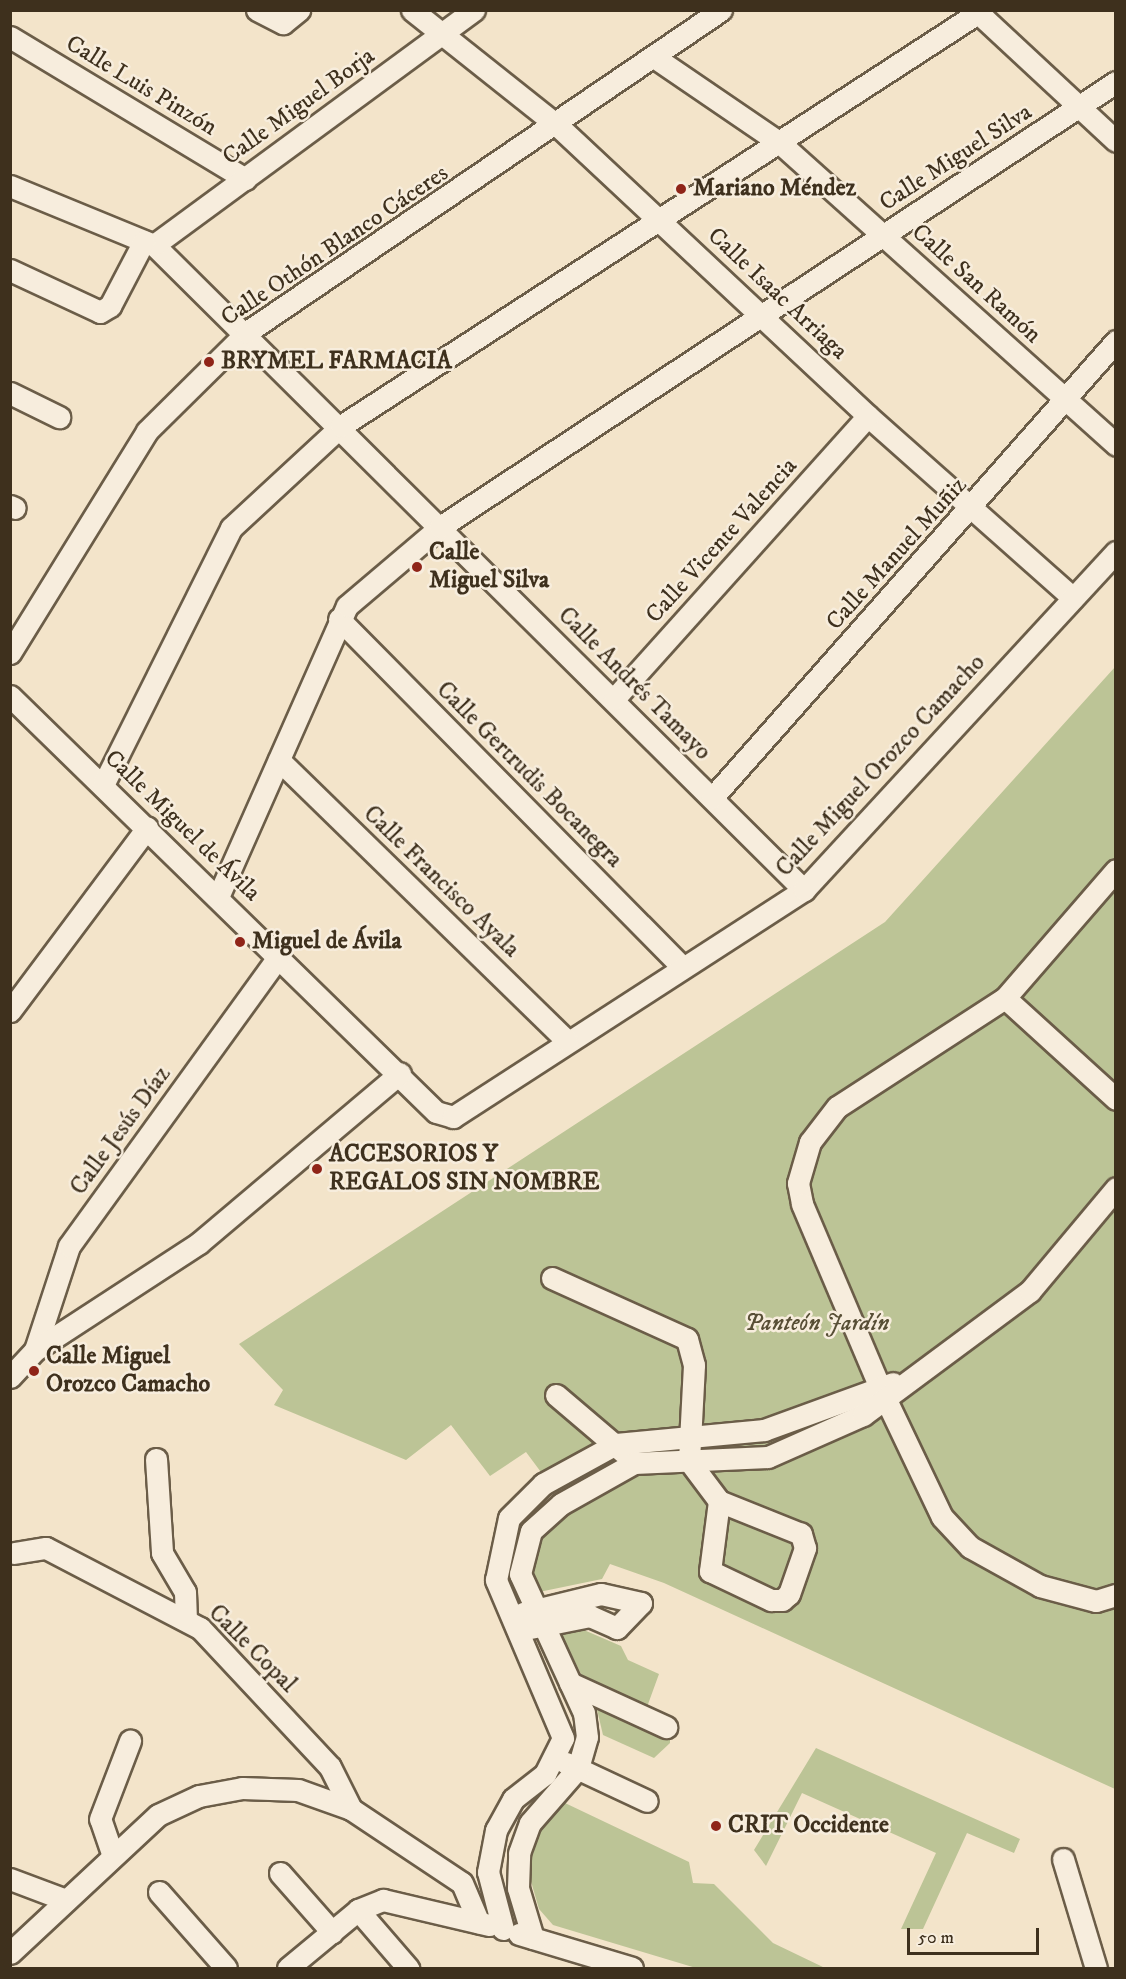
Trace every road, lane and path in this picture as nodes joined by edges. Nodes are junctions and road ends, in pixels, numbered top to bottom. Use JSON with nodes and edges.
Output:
{"nodes":[{"id":1,"x":257,"y":10,"type":"edge"},
{"id":2,"x":299,"y":10,"type":"edge"},
{"id":3,"x":412,"y":10,"type":"edge"},
{"id":4,"x":474,"y":10,"type":"edge"},
{"id":5,"x":721,"y":10,"type":"edge"},
{"id":6,"x":978,"y":12,"type":"edge"},
{"id":7,"x":444,"y":32,"type":"junction"},
{"id":8,"x":10,"y":37,"type":"edge"},
{"id":9,"x":654,"y":57,"type":"junction"},
{"id":10,"x":1116,"y":82,"type":"edge"},
{"id":11,"x":1080,"y":107,"type":"junction"},
{"id":12,"x":558,"y":126,"type":"junction"},
{"id":13,"x":1116,"y":141,"type":"edge"},
{"id":14,"x":780,"y":143,"type":"junction"},
{"id":15,"x":245,"y":179,"type":"junction"},
{"id":16,"x":10,"y":186,"type":"edge"},
{"id":17,"x":663,"y":221,"type":"junction"},
{"id":18,"x":884,"y":235,"type":"junction"},
{"id":19,"x":149,"y":243,"type":"junction"},
{"id":20,"x":10,"y":270,"type":"edge"},
{"id":21,"x":761,"y":315,"type":"junction"},
{"id":22,"x":247,"y":332,"type":"junction"},
{"id":23,"x":1116,"y":341,"type":"edge"},
{"id":24,"x":10,"y":393,"type":"edge"},
{"id":25,"x":1064,"y":399,"type":"junction"},
{"id":26,"x":868,"y":416,"type":"junction"},
{"id":27,"x":59,"y":417,"type":"dead end"},
{"id":28,"x":341,"y":426,"type":"junction"},
{"id":29,"x":1116,"y":445,"type":"edge"},
{"id":30,"x":972,"y":509,"type":"junction"},
{"id":31,"x":440,"y":527,"type":"junction"},
{"id":32,"x":1116,"y":552,"type":"edge"},
{"id":33,"x":1073,"y":598,"type":"junction"},
{"id":34,"x":339,"y":619,"type":"junction"},
{"id":35,"x":18,"y":626,"type":"edge"},
{"id":36,"x":10,"y":653,"type":"edge"},
{"id":37,"x":10,"y":696,"type":"edge"},
{"id":38,"x":614,"y":699,"type":"junction"},
{"id":39,"x":279,"y":760,"type":"junction"},
{"id":40,"x":103,"y":785,"type":"junction"},
{"id":41,"x":712,"y":798,"type":"junction"},
{"id":42,"x":147,"y":828,"type":"junction"},
{"id":43,"x":1115,"y":870,"type":"edge"},
{"id":44,"x":804,"y":890,"type":"junction"},
{"id":45,"x":218,"y":897,"type":"junction"},
{"id":46,"x":279,"y":956,"type":"junction"},
{"id":47,"x":682,"y":967,"type":"junction"},
{"id":48,"x":1005,"y":998,"type":"junction"},
{"id":49,"x":10,"y":1011,"type":"edge"},
{"id":50,"x":567,"y":1041,"type":"junction"},
{"id":51,"x":400,"y":1073,"type":"junction"},
{"id":52,"x":1116,"y":1099,"type":"edge"},
{"id":53,"x":446,"y":1118,"type":"joint"},
{"id":54,"x":1116,"y":1188,"type":"edge"},
{"id":55,"x":552,"y":1278,"type":"dead end"},
{"id":56,"x":35,"y":1350,"type":"junction"},
{"id":57,"x":10,"y":1377,"type":"edge"},
{"id":58,"x":882,"y":1392,"type":"junction"},
{"id":59,"x":556,"y":1395,"type":"dead end"},
{"id":60,"x":616,"y":1444,"type":"junction"},
{"id":61,"x":689,"y":1451,"type":"junction"},
{"id":62,"x":156,"y":1459,"type":"dead end"},
{"id":63,"x":634,"y":1463,"type":"junction"},
{"id":64,"x":719,"y":1502,"type":"junction"},
{"id":65,"x":14,"y":1552,"type":"dead end"},
{"id":66,"x":1116,"y":1595,"type":"edge"},
{"id":67,"x":539,"y":1615,"type":"junction"},
{"id":68,"x":186,"y":1620,"type":"junction"},
{"id":69,"x":515,"y":1625,"type":"junction"},
{"id":70,"x":570,"y":1683,"type":"junction"},
{"id":71,"x":666,"y":1727,"type":"dead end"},
{"id":72,"x":130,"y":1741,"type":"dead end"},
{"id":73,"x":556,"y":1758,"type":"junction"},
{"id":74,"x":578,"y":1768,"type":"junction"},
{"id":75,"x":647,"y":1801,"type":"dead end"},
{"id":76,"x":351,"y":1809,"type":"junction"},
{"id":77,"x":113,"y":1856,"type":"junction"},
{"id":78,"x":1063,"y":1859,"type":"dead end"},
{"id":79,"x":280,"y":1873,"type":"dead end"},
{"id":80,"x":10,"y":1879,"type":"edge"},
{"id":81,"x":159,"y":1892,"type":"dead end"},
{"id":82,"x":66,"y":1900,"type":"junction"},
{"id":83,"x":358,"y":1910,"type":"junction"},
{"id":84,"x":479,"y":1923,"type":"junction"},
{"id":85,"x":503,"y":1929,"type":"junction"},
{"id":86,"x":332,"y":1932,"type":"junction"},
{"id":87,"x":533,"y":1938,"type":"junction"},
{"id":88,"x":12,"y":1946,"type":"edge"},
{"id":89,"x":226,"y":1968,"type":"edge"},
{"id":90,"x":288,"y":1968,"type":"edge"},
{"id":91,"x":408,"y":1968,"type":"edge"},
{"id":92,"x":632,"y":1968,"type":"edge"},
{"id":93,"x":1096,"y":1968,"type":"edge"}],
"edges":[{"from":1,"to":2,"type":"street"},
{"from":3,"to":7,"type":"street","name":"Calle Isaac Arriaga"},
{"from":4,"to":7,"type":"street","name":"Calle Miguel Borja"},
{"from":5,"to":9,"type":"street","name":"Calle Othón Blanco Cáceres"},
{"from":6,"to":11,"type":"street"},
{"from":6,"to":14,"type":"street"},
{"from":7,"to":12,"type":"street","name":"Calle Isaac Arriaga"},
{"from":7,"to":15,"type":"street","name":"Calle Miguel Borja"},
{"from":8,"to":15,"type":"street","name":"Calle Luis Pinzón"},
{"from":9,"to":12,"type":"street","name":"Calle Othón Blanco Cáceres"},
{"from":9,"to":14,"type":"street","name":"Calle San Ramón"},
{"from":10,"to":11,"type":"street","name":"Calle Miguel Silva"},
{"from":11,"to":13,"type":"street"},
{"from":11,"to":18,"type":"street","name":"Calle Miguel Silva"},
{"from":12,"to":17,"type":"street","name":"Calle Isaac Arriaga"},
{"from":12,"to":22,"type":"street","name":"Calle Othón Blanco Cáceres"},
{"from":14,"to":17,"type":"street"},
{"from":14,"to":18,"type":"street","name":"Calle San Ramón"},
{"from":15,"to":19,"type":"street","name":"Calle Miguel Borja"},
{"from":16,"to":19,"type":"street","name":"Calle Andrés Tamayo"},
{"from":17,"to":21,"type":"street","name":"Calle Isaac Arriaga"},
{"from":17,"to":28,"type":"street"},
{"from":18,"to":21,"type":"street","name":"Calle Miguel Silva"},
{"from":18,"to":25,"type":"street","name":"Calle San Ramón"},
{"from":19,"to":20,"type":"street"},
{"from":19,"to":22,"type":"street","name":"Calle Andrés Tamayo"},
{"from":21,"to":26,"type":"street","name":"Calle Isaac Arriaga"},
{"from":21,"to":31,"type":"street","name":"Calle Miguel Silva"},
{"from":22,"to":28,"type":"street","name":"Calle Andrés Tamayo"},
{"from":22,"to":35,"type":"street","name":"Calle Othón Blanco Cáceres"},
{"from":23,"to":25,"type":"street","name":"Calle Manuel Muñiz"},
{"from":24,"to":27,"type":"street"},
{"from":25,"to":29,"type":"street","name":"Calle San Ramón"},
{"from":25,"to":30,"type":"street","name":"Calle Manuel Muñiz"},
{"from":26,"to":30,"type":"street","name":"Calle Isaac Arriaga"},
{"from":26,"to":38,"type":"street","name":"Calle Vicente Valencia"},
{"from":28,"to":31,"type":"street","name":"Calle Andrés Tamayo"},
{"from":28,"to":40,"type":"street"},
{"from":30,"to":33,"type":"street","name":"Calle Isaac Arriaga"},
{"from":30,"to":41,"type":"street","name":"Calle Manuel Muñiz"},
{"from":31,"to":34,"type":"street","name":"Calle Miguel Silva"},
{"from":31,"to":38,"type":"street","name":"Calle Andrés Tamayo"},
{"from":32,"to":33,"type":"street","name":"Calle Miguel Orozco Camacho"},
{"from":33,"to":44,"type":"street","name":"Calle Miguel Orozco Camacho"},
{"from":34,"to":39,"type":"street","name":"Calle Miguel Silva"},
{"from":34,"to":47,"type":"street","name":"Calle Gertrudis Bocanegra"},
{"from":35,"to":36,"type":"street","name":"Calle Othón Blanco Cáceres"},
{"from":37,"to":40,"type":"street","name":"Calle Miguel de Ávila"},
{"from":38,"to":41,"type":"street","name":"Calle Andrés Tamayo"},
{"from":39,"to":45,"type":"street","name":"Calle Miguel Silva"},
{"from":39,"to":50,"type":"street","name":"Calle Francisco Ayala"},
{"from":40,"to":42,"type":"street","name":"Calle Miguel de Ávila"},
{"from":41,"to":44,"type":"street","name":"Calle Andrés Tamayo"},
{"from":42,"to":45,"type":"street","name":"Calle Miguel de Ávila"},
{"from":42,"to":49,"type":"street"},
{"from":43,"to":48,"type":"street"},
{"from":44,"to":47,"type":"street","name":"Calle Miguel Orozco Camacho"},
{"from":45,"to":46,"type":"street","name":"Calle Miguel de Ávila"},
{"from":46,"to":51,"type":"street","name":"Calle Miguel de Ávila"},
{"from":46,"to":56,"type":"street","name":"Calle Jesús Díaz"},
{"from":47,"to":50,"type":"street","name":"Calle Miguel Orozco Camacho"},
{"from":48,"to":52,"type":"street"},
{"from":48,"to":58,"type":"street"},
{"from":50,"to":53,"type":"street","name":"Calle Miguel Orozco Camacho"},
{"from":51,"to":53,"type":"street","name":"Calle Miguel de Ávila"},
{"from":51,"to":56,"type":"street"},
{"from":54,"to":58,"type":"street"},
{"from":55,"to":61,"type":"street"},
{"from":56,"to":57,"type":"street"},
{"from":58,"to":61,"type":"street"},
{"from":58,"to":66,"type":"street"},
{"from":59,"to":60,"type":"street"},
{"from":60,"to":61,"type":"street"},
{"from":60,"to":63,"type":"street"},
{"from":60,"to":69,"type":"street"},
{"from":61,"to":63,"type":"street"},
{"from":61,"to":64,"type":"street"},
{"from":62,"to":68,"type":"street"},
{"from":63,"to":67,"type":"street"},
{"from":64,"to":64,"type":"street"},
{"from":65,"to":68,"type":"street","name":"Calle Copal"},
{"from":67,"to":67,"type":"street"},
{"from":67,"to":69,"type":"street"},
{"from":67,"to":70,"type":"street"},
{"from":68,"to":76,"type":"street","name":"Calle Copal"},
{"from":69,"to":73,"type":"street"},
{"from":70,"to":71,"type":"street"},
{"from":70,"to":74,"type":"street"},
{"from":72,"to":77,"type":"street"},
{"from":73,"to":74,"type":"street"},
{"from":73,"to":85,"type":"street"},
{"from":74,"to":75,"type":"street"},
{"from":74,"to":87,"type":"street"},
{"from":76,"to":77,"type":"street"},
{"from":76,"to":84,"type":"street"},
{"from":77,"to":82,"type":"street"},
{"from":78,"to":93,"type":"street"},
{"from":79,"to":86,"type":"street"},
{"from":80,"to":82,"type":"street"},
{"from":81,"to":89,"type":"street"},
{"from":82,"to":88,"type":"street"},
{"from":83,"to":84,"type":"street"},
{"from":83,"to":86,"type":"street"},
{"from":83,"to":91,"type":"street"},
{"from":84,"to":85,"type":"street"},
{"from":85,"to":87,"type":"street"},
{"from":86,"to":90,"type":"street"},
{"from":87,"to":92,"type":"street"}]}
